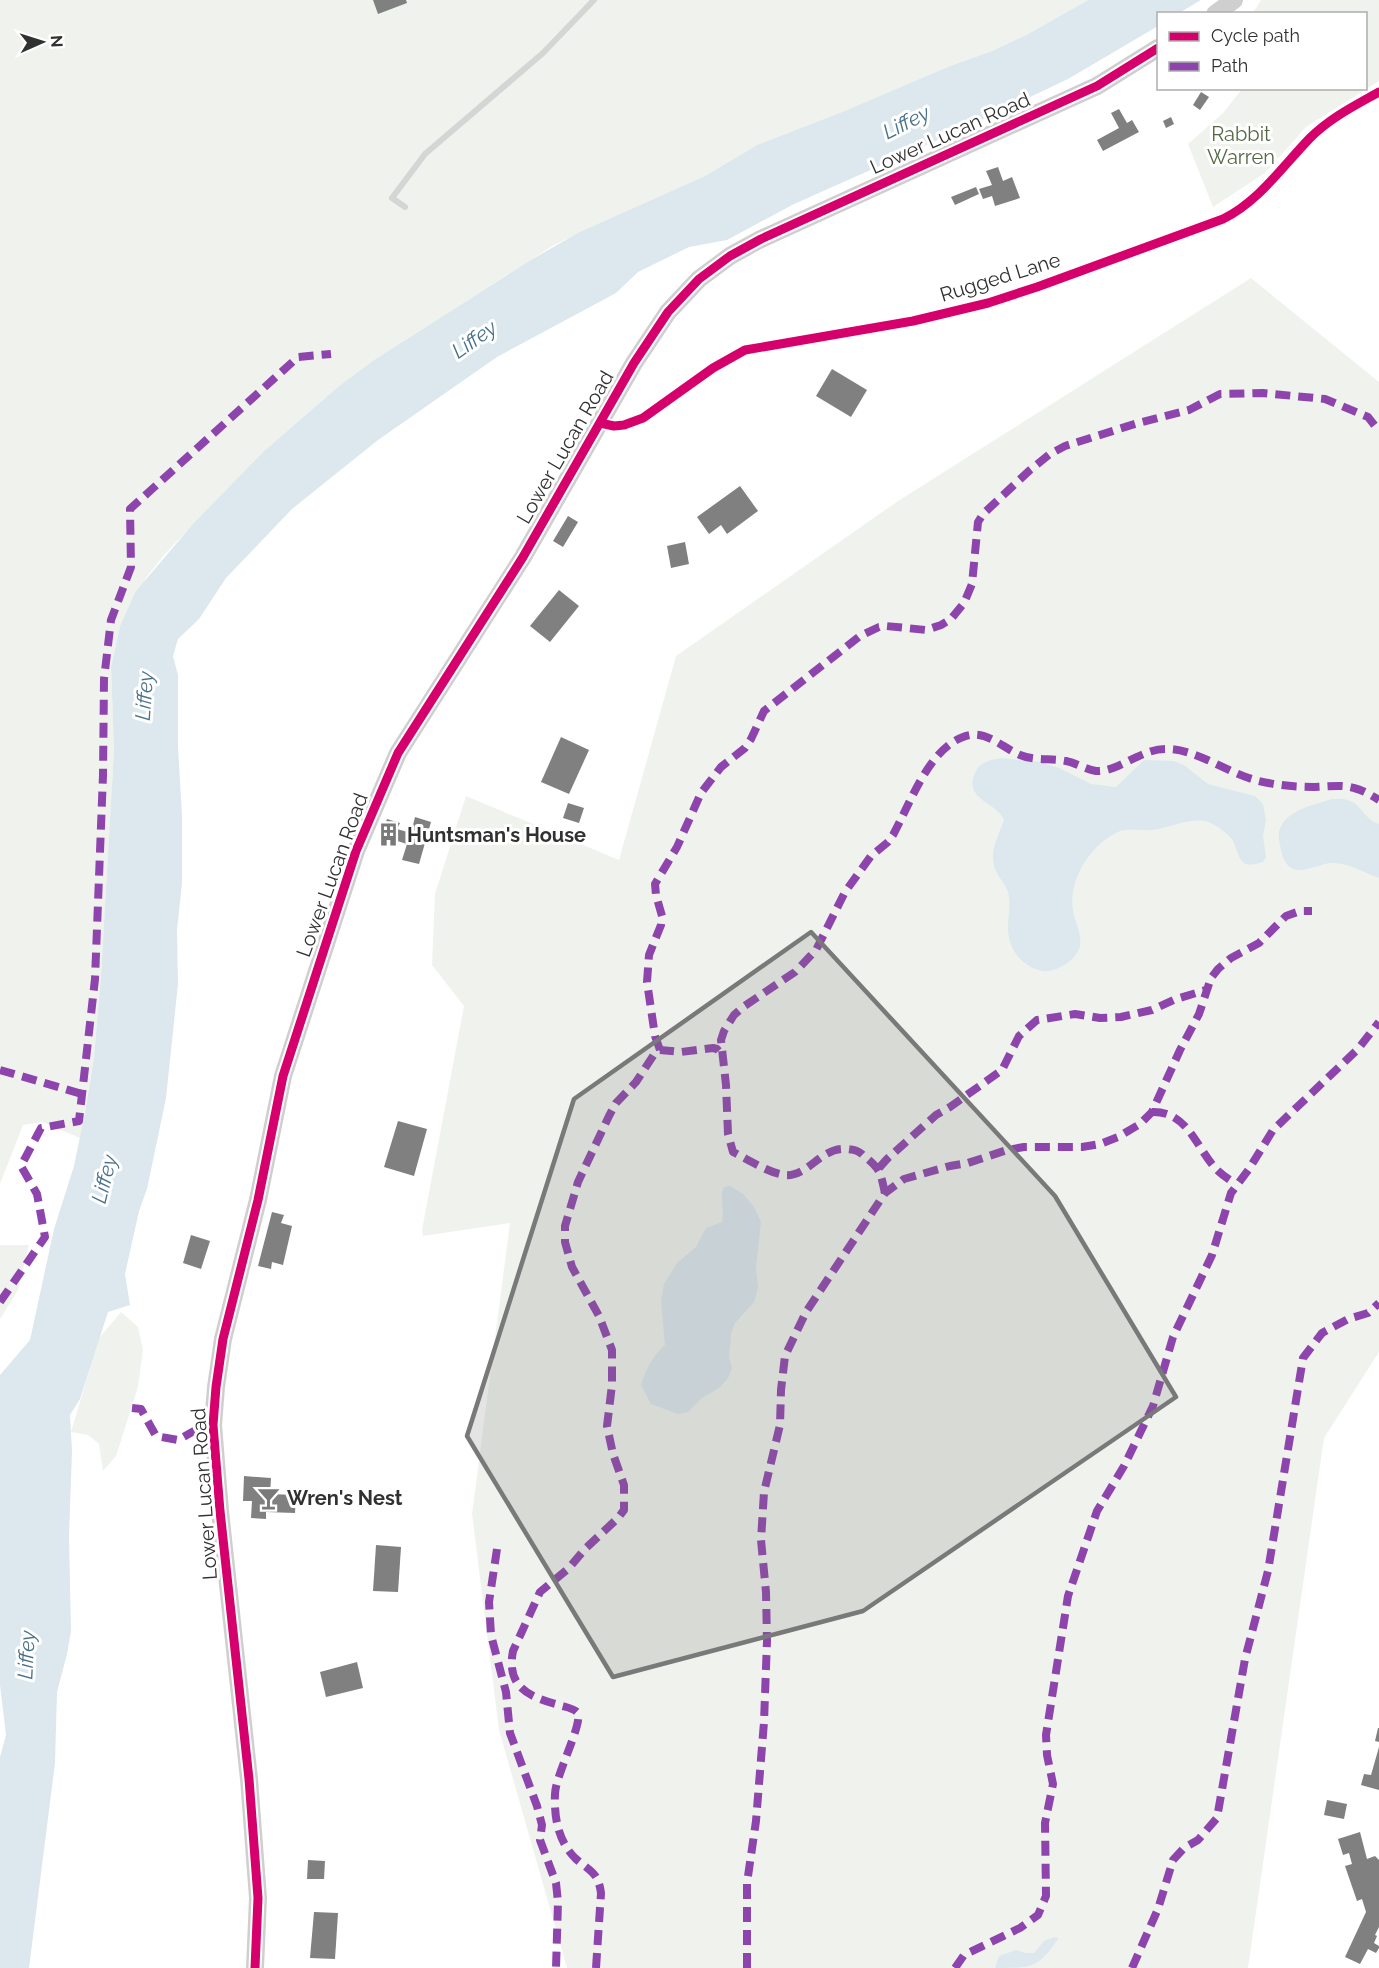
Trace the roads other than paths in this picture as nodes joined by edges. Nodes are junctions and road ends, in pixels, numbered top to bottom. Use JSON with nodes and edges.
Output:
{"nodes":[{"id":1,"x":594,"y":0,"type":"edge"},
{"id":2,"x":1234,"y":0,"type":"edge"},
{"id":3,"x":1218,"y":12,"type":"edge"},
{"id":4,"x":1157,"y":49,"type":"edge"},
{"id":5,"x":1379,"y":92,"type":"edge"},
{"id":6,"x":405,"y":207,"type":"dead end"},
{"id":7,"x":600,"y":423,"type":"junction"},
{"id":8,"x":255,"y":1968,"type":"edge"}],
"edges":[{"from":1,"to":6,"type":"lane"},
{"from":2,"to":3,"type":"street"},
{"from":4,"to":7,"type":"street","name":"Lower Lucan Road"},
{"from":5,"to":7,"type":"street","name":"Rugged Lane"},
{"from":7,"to":8,"type":"street","name":"Lower Lucan Road"}]}
